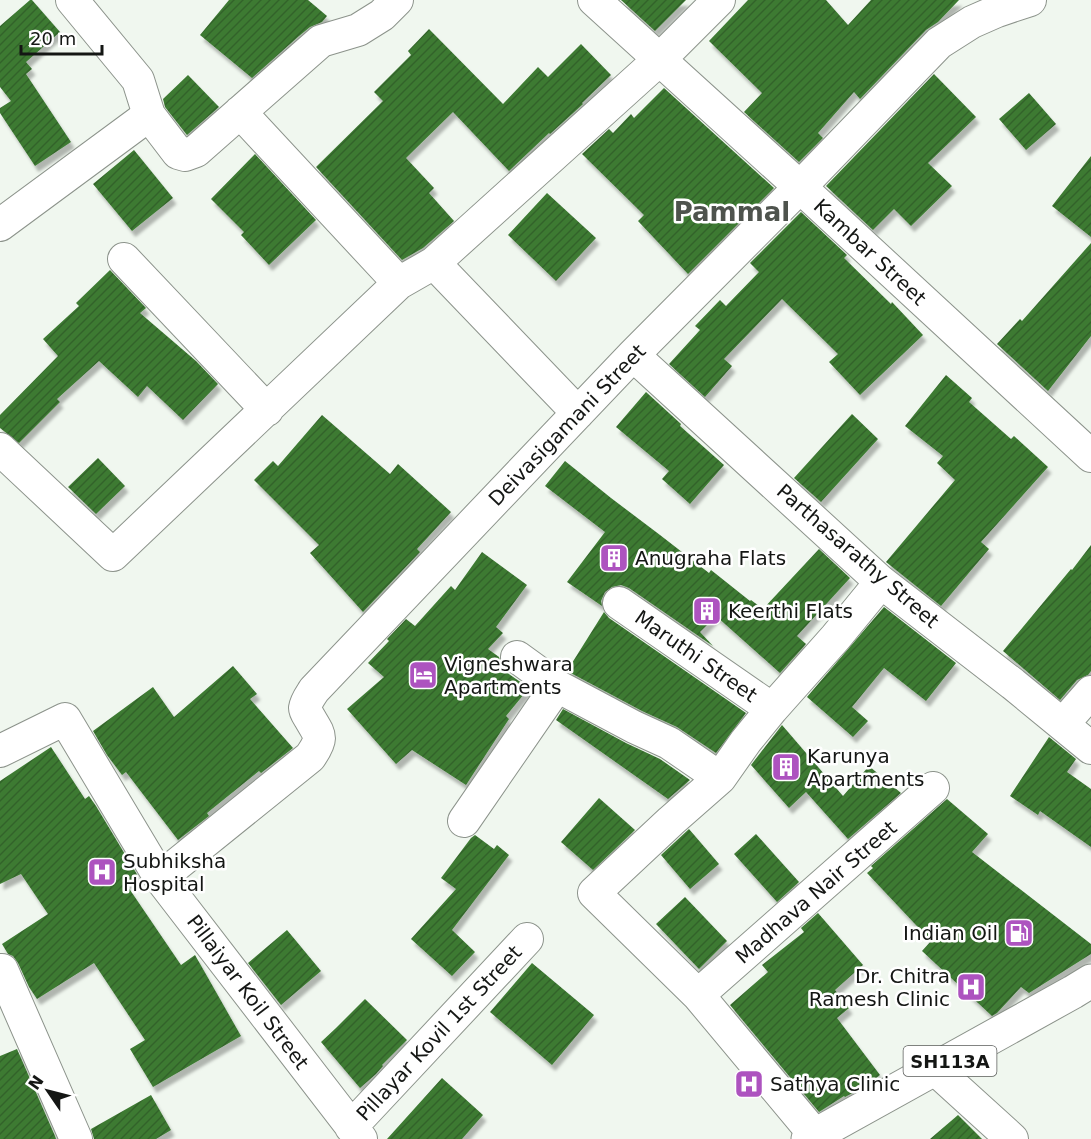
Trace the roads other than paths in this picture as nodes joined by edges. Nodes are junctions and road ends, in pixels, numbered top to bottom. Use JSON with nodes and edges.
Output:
{"nodes":[{"id":1,"x":72,"y":0,"type":"edge"},
{"id":2,"x":397,"y":0,"type":"edge"},
{"id":3,"x":594,"y":0,"type":"edge"},
{"id":4,"x":719,"y":0,"type":"edge"},
{"id":5,"x":1030,"y":0,"type":"edge"},
{"id":6,"x":993,"y":5,"type":"edge"},
{"id":7,"x":660,"y":59,"type":"junction"},
{"id":8,"x":240,"y":112,"type":"junction"},
{"id":9,"x":149,"y":115,"type":"junction"},
{"id":10,"x":800,"y":187,"type":"junction"},
{"id":11,"x":0,"y":225,"type":"edge"},
{"id":12,"x":124,"y":259,"type":"dead end"},
{"id":13,"x":434,"y":263,"type":"junction"},
{"id":14,"x":399,"y":283,"type":"junction"},
{"id":15,"x":633,"y":355,"type":"junction"},
{"id":16,"x":267,"y":410,"type":"junction"},
{"id":17,"x":578,"y":413,"type":"junction"},
{"id":18,"x":0,"y":449,"type":"edge"},
{"id":19,"x":1091,"y":456,"type":"edge"},
{"id":20,"x":881,"y":582,"type":"junction"},
{"id":21,"x":619,"y":603,"type":"dead end"},
{"id":22,"x":517,"y":657,"type":"dead end"},
{"id":23,"x":557,"y":686,"type":"junction"},
{"id":24,"x":1091,"y":692,"type":"edge"},
{"id":25,"x":772,"y":709,"type":"junction"},
{"id":26,"x":1063,"y":724,"type":"junction"},
{"id":27,"x":1091,"y":748,"type":"edge"},
{"id":28,"x":0,"y":751,"type":"edge"},
{"id":29,"x":720,"y":778,"type":"junction"},
{"id":30,"x":933,"y":788,"type":"dead end"},
{"id":31,"x":464,"y":821,"type":"dead end"},
{"id":32,"x":160,"y":878,"type":"junction"},
{"id":33,"x":527,"y":939,"type":"dead end"},
{"id":34,"x":2,"y":970,"type":"dead end"},
{"id":35,"x":1091,"y":981,"type":"edge"},
{"id":36,"x":698,"y":995,"type":"junction"},
{"id":37,"x":936,"y":1070,"type":"junction"},
{"id":38,"x":356,"y":1133,"type":"edge"},
{"id":39,"x":811,"y":1137,"type":"edge"},
{"id":40,"x":76,"y":1139,"type":"edge"},
{"id":41,"x":1012,"y":1139,"type":"edge"}],
"edges":[{"from":1,"to":9,"type":"street"},
{"from":2,"to":8,"type":"street"},
{"from":3,"to":7,"type":"street","name":"Kambar Street"},
{"from":4,"to":7,"type":"street"},
{"from":5,"to":6,"type":"street","name":"Deivasigamani Street"},
{"from":6,"to":10,"type":"street","name":"Deivasigamani Street"},
{"from":7,"to":10,"type":"street","name":"Kambar Street"},
{"from":7,"to":13,"type":"street"},
{"from":8,"to":9,"type":"street"},
{"from":8,"to":14,"type":"street"},
{"from":9,"to":11,"type":"street"},
{"from":10,"to":15,"type":"street","name":"Deivasigamani Street"},
{"from":10,"to":19,"type":"street","name":"Kambar Street"},
{"from":12,"to":16,"type":"street"},
{"from":13,"to":14,"type":"street"},
{"from":13,"to":17,"type":"street"},
{"from":14,"to":16,"type":"street"},
{"from":15,"to":17,"type":"street","name":"Deivasigamani Street"},
{"from":15,"to":20,"type":"street","name":"Parthasarathy Street"},
{"from":16,"to":18,"type":"street"},
{"from":17,"to":32,"type":"street","name":"Deivasigamani Street"},
{"from":20,"to":25,"type":"street"},
{"from":20,"to":26,"type":"street","name":"Parthasarathy Street"},
{"from":21,"to":25,"type":"street","name":"Maruthi Street"},
{"from":22,"to":23,"type":"street"},
{"from":23,"to":29,"type":"street"},
{"from":23,"to":31,"type":"street"},
{"from":24,"to":26,"type":"street"},
{"from":25,"to":29,"type":"street"},
{"from":26,"to":27,"type":"street","name":"Parthasarathy Street"},
{"from":28,"to":32,"type":"street","name":"Pillaiyar Koil Street"},
{"from":29,"to":36,"type":"street"},
{"from":30,"to":36,"type":"street","name":"Madhava Nair Street"},
{"from":32,"to":38,"type":"street","name":"Pillaiyar Koil Street"},
{"from":33,"to":38,"type":"street","name":"Pillayar Kovil 1st Street"},
{"from":34,"to":40,"type":"street"},
{"from":35,"to":37,"type":"main road","number":"SH113A"},
{"from":36,"to":39,"type":"street"},
{"from":37,"to":39,"type":"main road","number":"SH113A"},
{"from":37,"to":41,"type":"street"}]}
